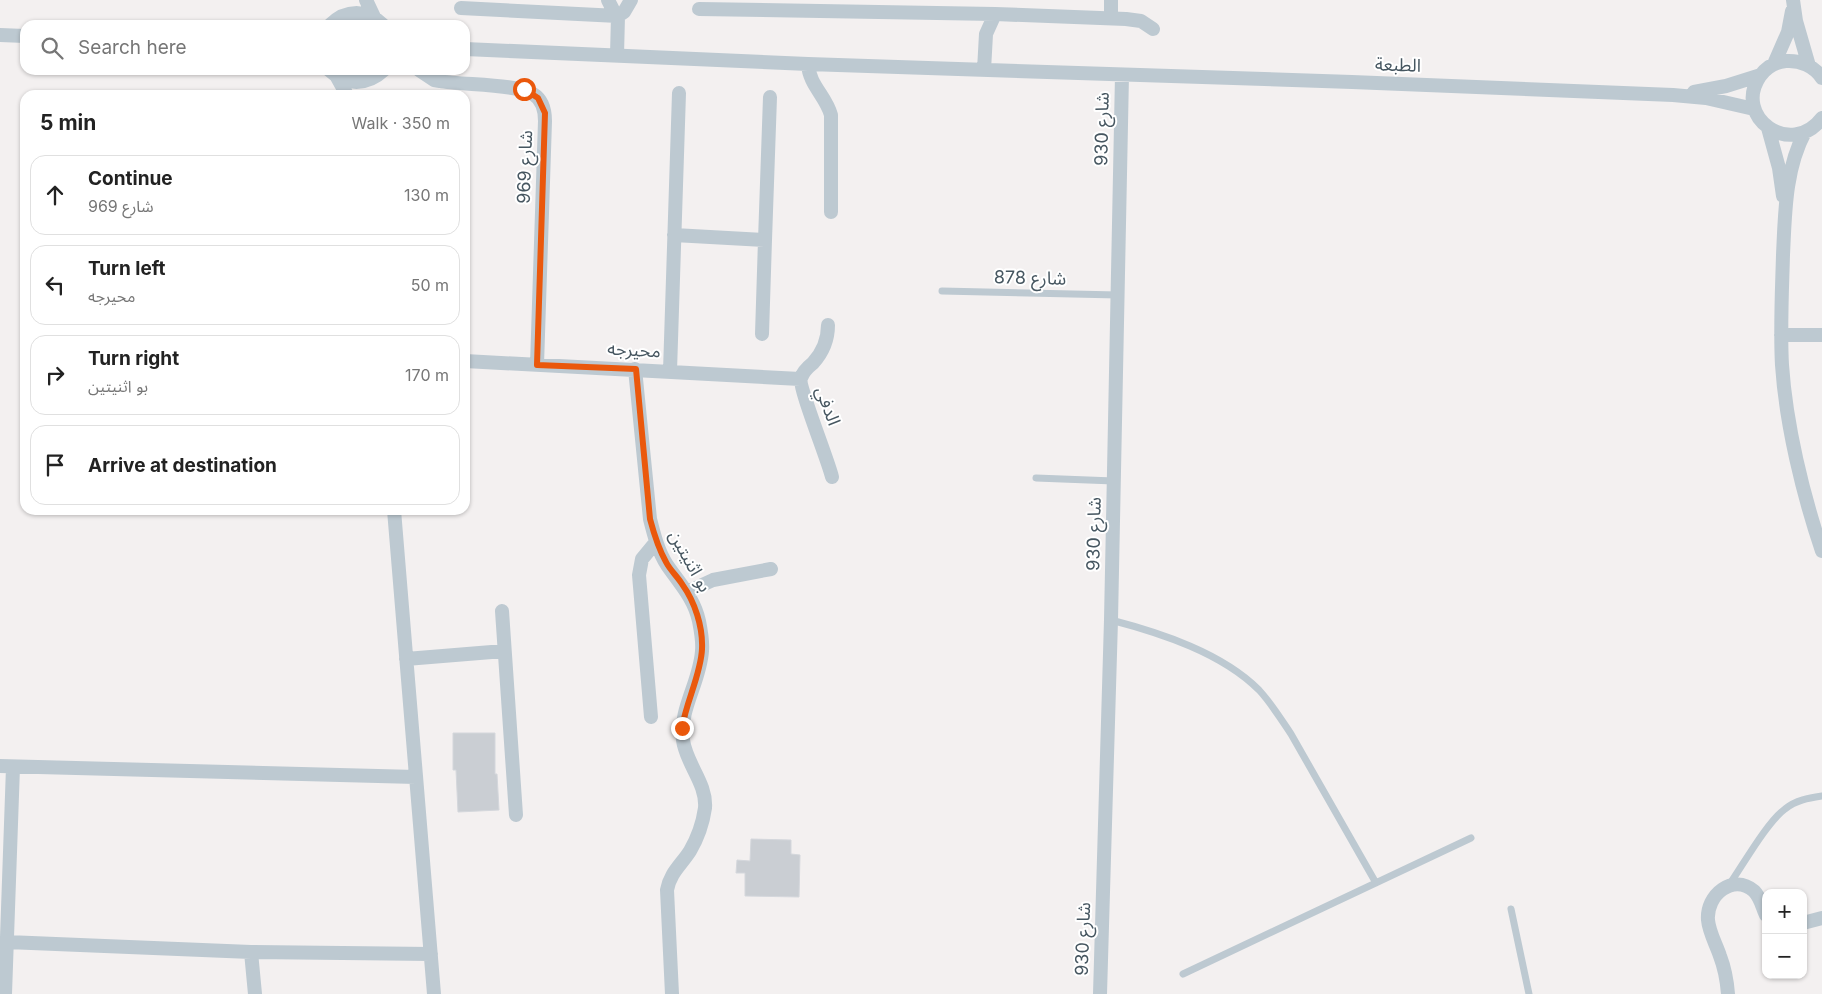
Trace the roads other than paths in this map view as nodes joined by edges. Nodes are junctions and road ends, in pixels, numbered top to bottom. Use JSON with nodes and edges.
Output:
{"nodes":[{"id":1,"x":348,"y":0,"type":"edge"},
{"id":2,"x":366,"y":0,"type":"edge"},
{"id":3,"x":608,"y":0,"type":"edge"},
{"id":4,"x":631,"y":0,"type":"edge"},
{"id":5,"x":1111,"y":0,"type":"edge"},
{"id":6,"x":1793,"y":0,"type":"edge"},
{"id":7,"x":460,"y":8,"type":"dead end"},
{"id":8,"x":700,"y":9,"type":"dead end"},
{"id":9,"x":994,"y":14,"type":"junction"},
{"id":10,"x":344,"y":15,"type":"junction"},
{"id":11,"x":618,"y":16,"type":"junction"},
{"id":12,"x":1111,"y":18,"type":"junction"},
{"id":13,"x":337,"y":20,"type":"edge"},
{"id":14,"x":376,"y":20,"type":"edge"},
{"id":15,"x":377,"y":20,"type":"edge"},
{"id":16,"x":1153,"y":29,"type":"dead end"},
{"id":17,"x":0,"y":35,"type":"edge"},
{"id":18,"x":20,"y":36,"type":"edge"},
{"id":19,"x":470,"y":49,"type":"edge"},
{"id":20,"x":617,"y":55,"type":"junction"},
{"id":21,"x":808,"y":64,"type":"junction"},
{"id":22,"x":1774,"y":64,"type":"junction"},
{"id":23,"x":1810,"y":66,"type":"junction"},
{"id":24,"x":984,"y":70,"type":"junction"},
{"id":25,"x":334,"y":75,"type":"edge"},
{"id":26,"x":335,"y":75,"type":"edge"},
{"id":27,"x":378,"y":75,"type":"edge"},
{"id":28,"x":426,"y":75,"type":"edge"},
{"id":29,"x":1122,"y":75,"type":"junction"},
{"id":30,"x":1760,"y":75,"type":"junction"},
{"id":31,"x":1822,"y":78,"type":"edge"},
{"id":32,"x":371,"y":80,"type":"junction"},
{"id":33,"x":344,"y":90,"type":"edge"},
{"id":34,"x":369,"y":90,"type":"edge"},
{"id":35,"x":679,"y":93,"type":"dead end"},
{"id":36,"x":1673,"y":95,"type":"junction"},
{"id":37,"x":770,"y":97,"type":"dead end"},
{"id":38,"x":1754,"y":109,"type":"junction"},
{"id":39,"x":1820,"y":121,"type":"edge"},
{"id":40,"x":1768,"y":128,"type":"junction"},
{"id":41,"x":1805,"y":132,"type":"junction"},
{"id":42,"x":831,"y":212,"type":"dead end"},
{"id":43,"x":1785,"y":212,"type":"junction"},
{"id":44,"x":674,"y":235,"type":"junction"},
{"id":45,"x":765,"y":240,"type":"junction"},
{"id":46,"x":942,"y":291,"type":"dead end"},
{"id":47,"x":1118,"y":295,"type":"junction"},
{"id":48,"x":828,"y":324,"type":"dead end"},
{"id":49,"x":762,"y":334,"type":"dead end"},
{"id":50,"x":1780,"y":335,"type":"junction"},
{"id":51,"x":1822,"y":335,"type":"edge"},
{"id":52,"x":470,"y":361,"type":"edge"},
{"id":53,"x":537,"y":365,"type":"junction"},
{"id":54,"x":636,"y":369,"type":"junction"},
{"id":55,"x":670,"y":371,"type":"junction"},
{"id":56,"x":800,"y":379,"type":"junction"},
{"id":57,"x":832,"y":476,"type":"dead end"},
{"id":58,"x":1036,"y":478,"type":"dead end"},
{"id":59,"x":1114,"y":481,"type":"junction"},
{"id":60,"x":394,"y":515,"type":"edge"},
{"id":61,"x":656,"y":542,"type":"junction"},
{"id":62,"x":1822,"y":551,"type":"edge"},
{"id":63,"x":771,"y":569,"type":"dead end"},
{"id":64,"x":687,"y":592,"type":"junction"},
{"id":65,"x":502,"y":611,"type":"dead end"},
{"id":66,"x":1111,"y":620,"type":"junction"},
{"id":67,"x":504,"y":651,"type":"junction"},
{"id":68,"x":406,"y":660,"type":"junction"},
{"id":69,"x":651,"y":717,"type":"dead end"},
{"id":70,"x":7,"y":766,"type":"edge"},
{"id":71,"x":416,"y":777,"type":"junction"},
{"id":72,"x":1822,"y":796,"type":"edge"},
{"id":73,"x":516,"y":815,"type":"dead end"},
{"id":74,"x":1471,"y":838,"type":"dead end"},
{"id":75,"x":1376,"y":883,"type":"junction"},
{"id":76,"x":1729,"y":886,"type":"junction"},
{"id":77,"x":1762,"y":904,"type":"edge"},
{"id":78,"x":1511,"y":909,"type":"dead end"},
{"id":79,"x":1822,"y":918,"type":"edge"},
{"id":80,"x":1807,"y":922,"type":"edge"},
{"id":81,"x":6,"y":942,"type":"junction"},
{"id":82,"x":251,"y":952,"type":"junction"},
{"id":83,"x":431,"y":954,"type":"junction"},
{"id":84,"x":1183,"y":974,"type":"dead end"},
{"id":85,"x":5,"y":994,"type":"edge"},
{"id":86,"x":255,"y":994,"type":"edge"},
{"id":87,"x":434,"y":994,"type":"edge"},
{"id":88,"x":672,"y":994,"type":"edge"},
{"id":89,"x":1100,"y":994,"type":"edge"},
{"id":90,"x":1528,"y":994,"type":"edge"},
{"id":91,"x":1728,"y":994,"type":"edge"}],
"edges":[{"from":1,"to":10,"type":"street"},
{"from":2,"to":15,"type":"street"},
{"from":3,"to":11,"type":"street"},
{"from":4,"to":11,"type":"street"},
{"from":5,"to":12,"type":"street"},
{"from":6,"to":22,"type":"street"},
{"from":6,"to":23,"type":"street"},
{"from":7,"to":11,"type":"street"},
{"from":8,"to":9,"type":"street"},
{"from":9,"to":12,"type":"street"},
{"from":9,"to":24,"type":"street"},
{"from":10,"to":13,"type":"street"},
{"from":10,"to":14,"type":"street"},
{"from":11,"to":20,"type":"street"},
{"from":12,"to":16,"type":"street"},
{"from":17,"to":18,"type":"street"},
{"from":19,"to":20,"type":"street","name":"الطبعة"},
{"from":20,"to":21,"type":"street","name":"الطبعة"},
{"from":21,"to":24,"type":"street","name":"الطبعة"},
{"from":21,"to":42,"type":"street"},
{"from":22,"to":23,"type":"street"},
{"from":22,"to":30,"type":"street"},
{"from":23,"to":31,"type":"street"},
{"from":24,"to":29,"type":"street","name":"الطبعة"},
{"from":25,"to":33,"type":"street"},
{"from":26,"to":32,"type":"street"},
{"from":27,"to":32,"type":"street"},
{"from":28,"to":53,"type":"street","name":"شارع 969"},
{"from":29,"to":36,"type":"street","name":"الطبعة"},
{"from":29,"to":47,"type":"street","name":"شارع 930"},
{"from":30,"to":36,"type":"street"},
{"from":30,"to":38,"type":"street"},
{"from":32,"to":34,"type":"street"},
{"from":35,"to":44,"type":"street"},
{"from":36,"to":38,"type":"street"},
{"from":37,"to":45,"type":"street"},
{"from":38,"to":40,"type":"street"},
{"from":39,"to":41,"type":"street"},
{"from":40,"to":41,"type":"street"},
{"from":40,"to":43,"type":"street"},
{"from":41,"to":43,"type":"street"},
{"from":43,"to":50,"type":"street"},
{"from":44,"to":45,"type":"street"},
{"from":44,"to":55,"type":"street"},
{"from":45,"to":49,"type":"street"},
{"from":46,"to":47,"type":"lane","name":"شارع 878"},
{"from":47,"to":59,"type":"street","name":"شارع 930"},
{"from":48,"to":56,"type":"street","name":"الدفي"},
{"from":50,"to":51,"type":"street"},
{"from":50,"to":62,"type":"street"},
{"from":52,"to":53,"type":"street","name":"محيرجه"},
{"from":53,"to":54,"type":"street","name":"محيرجه"},
{"from":54,"to":55,"type":"street","name":"محيرجه"},
{"from":54,"to":61,"type":"street","name":"بو اثنيتين"},
{"from":55,"to":56,"type":"street","name":"محيرجه"},
{"from":56,"to":57,"type":"street","name":"الدفي"},
{"from":58,"to":59,"type":"lane"},
{"from":59,"to":66,"type":"street","name":"شارع 930"},
{"from":60,"to":68,"type":"street"},
{"from":61,"to":64,"type":"street","name":"بو اثنيتين"},
{"from":61,"to":69,"type":"street"},
{"from":63,"to":64,"type":"street"},
{"from":64,"to":88,"type":"street","name":"بو اثنيتين"},
{"from":65,"to":67,"type":"street"},
{"from":66,"to":75,"type":"lane"},
{"from":66,"to":89,"type":"street","name":"شارع 930"},
{"from":67,"to":68,"type":"street"},
{"from":67,"to":73,"type":"street"},
{"from":68,"to":71,"type":"street"},
{"from":70,"to":71,"type":"street"},
{"from":70,"to":81,"type":"street"},
{"from":71,"to":83,"type":"street"},
{"from":72,"to":76,"type":"lane"},
{"from":74,"to":75,"type":"lane"},
{"from":75,"to":84,"type":"lane"},
{"from":76,"to":77,"type":"street"},
{"from":76,"to":91,"type":"street"},
{"from":78,"to":90,"type":"lane"},
{"from":79,"to":80,"type":"street"},
{"from":81,"to":82,"type":"street"},
{"from":81,"to":85,"type":"street"},
{"from":82,"to":83,"type":"street"},
{"from":82,"to":86,"type":"street"},
{"from":83,"to":87,"type":"street"}]}
